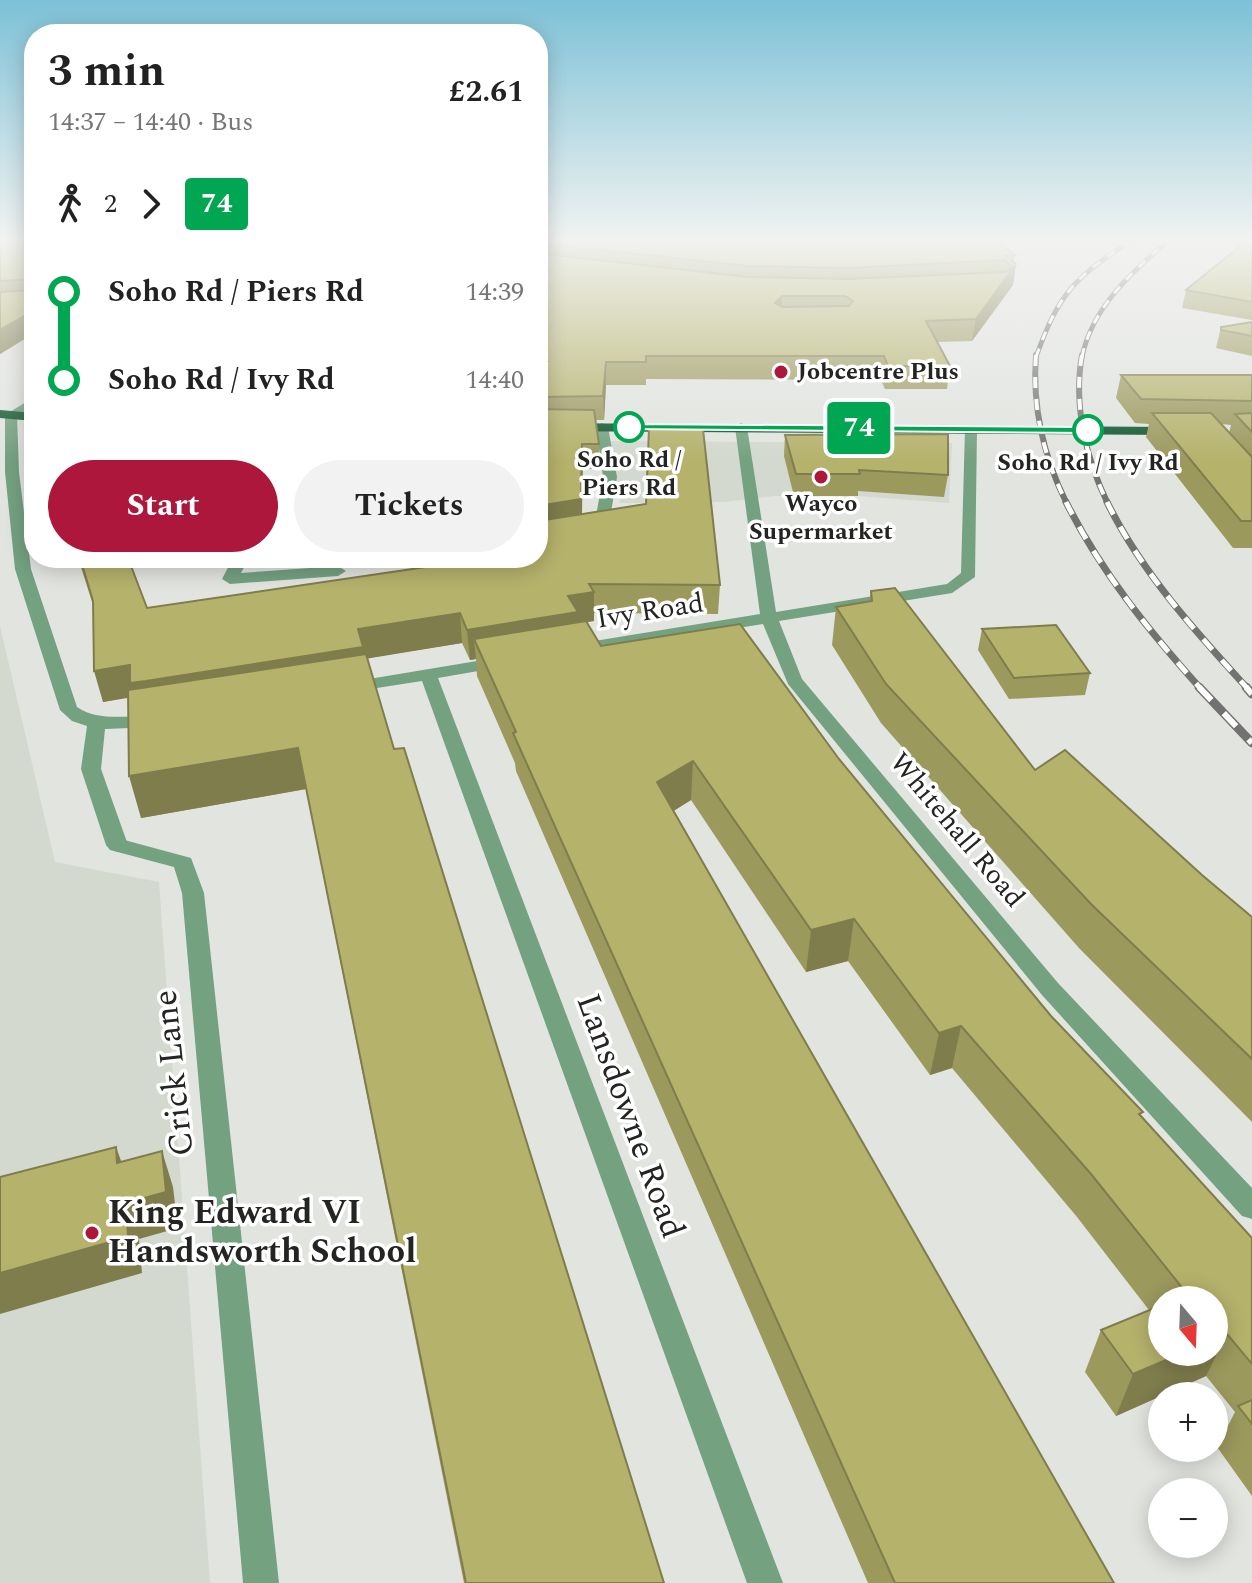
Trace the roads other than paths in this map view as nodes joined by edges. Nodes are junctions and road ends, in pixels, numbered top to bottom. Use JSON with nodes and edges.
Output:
{"nodes":[{"id":1,"x":24,"y":406,"type":"edge"},
{"id":2,"x":5,"y":415,"type":"edge"},
{"id":3,"x":548,"y":427,"type":"edge"},
{"id":4,"x":602,"y":427,"type":"junction"},
{"id":5,"x":741,"y":427,"type":"junction"},
{"id":6,"x":971,"y":429,"type":"junction"},
{"id":7,"x":1196,"y":431,"type":"edge"},
{"id":8,"x":6,"y":448,"type":"edge"},
{"id":9,"x":585,"y":533,"type":"edge"},
{"id":10,"x":236,"y":568,"type":"edge"},
{"id":11,"x":338,"y":571,"type":"dead end"},
{"id":12,"x":769,"y":618,"type":"junction"},
{"id":13,"x":552,"y":653,"type":"edge"},
{"id":14,"x":521,"y":658,"type":"edge"},
{"id":15,"x":428,"y":674,"type":"junction"},
{"id":16,"x":337,"y":689,"type":"edge"},
{"id":17,"x":169,"y":718,"type":"edge"},
{"id":18,"x":96,"y":725,"type":"junction"},
{"id":19,"x":1252,"y":1207,"type":"edge"},
{"id":20,"x":261,"y":1583,"type":"edge"},
{"id":21,"x":765,"y":1583,"type":"edge"}],
"edges":[{"from":1,"to":2,"type":"street"},
{"from":2,"to":8,"type":"street"},
{"from":3,"to":4,"type":"highway"},
{"from":4,"to":5,"type":"highway"},
{"from":4,"to":9,"type":"street"},
{"from":5,"to":6,"type":"highway"},
{"from":5,"to":12,"type":"street","name":"Whitehall Road"},
{"from":6,"to":7,"type":"highway"},
{"from":6,"to":12,"type":"street","name":"Ivy Road"},
{"from":8,"to":18,"type":"street"},
{"from":10,"to":11,"type":"street"},
{"from":12,"to":13,"type":"street","name":"Ivy Road"},
{"from":12,"to":19,"type":"street","name":"Whitehall Road"},
{"from":14,"to":15,"type":"street"},
{"from":15,"to":16,"type":"street"},
{"from":15,"to":21,"type":"street","name":"Lansdowne Road"},
{"from":17,"to":18,"type":"street"},
{"from":18,"to":20,"type":"street","name":"Crick Lane"}]}
